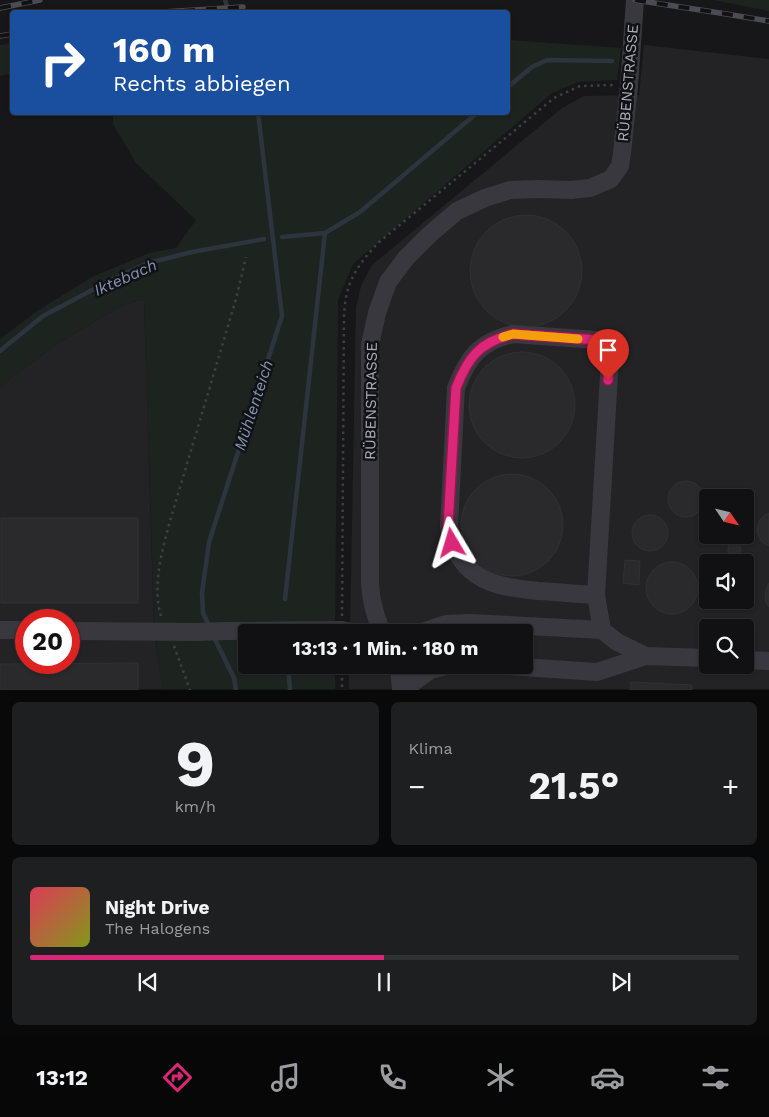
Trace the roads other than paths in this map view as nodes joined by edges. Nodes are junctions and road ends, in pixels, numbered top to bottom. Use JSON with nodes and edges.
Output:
{"nodes":[{"id":1,"x":635,"y":0,"type":"edge"},
{"id":2,"x":596,"y":595,"type":"junction"},
{"id":3,"x":379,"y":624,"type":"edge"},
{"id":4,"x":446,"y":624,"type":"edge"},
{"id":5,"x":503,"y":624,"type":"edge"},
{"id":6,"x":533,"y":626,"type":"edge"},
{"id":7,"x":0,"y":630,"type":"edge"},
{"id":8,"x":15,"y":630,"type":"edge"},
{"id":9,"x":238,"y":630,"type":"edge"},
{"id":10,"x":602,"y":630,"type":"junction"},
{"id":11,"x":80,"y":631,"type":"edge"},
{"id":12,"x":646,"y":656,"type":"junction"},
{"id":13,"x":699,"y":658,"type":"edge"},
{"id":14,"x":754,"y":660,"type":"edge"},
{"id":15,"x":769,"y":661,"type":"edge"},
{"id":16,"x":533,"y":668,"type":"edge"},
{"id":17,"x":400,"y":674,"type":"edge"},
{"id":18,"x":424,"y":674,"type":"edge"},
{"id":19,"x":402,"y":690,"type":"edge"}],
"edges":[{"from":1,"to":3,"type":"street","name":"RÜBENSTRASSE"},
{"from":2,"to":2,"type":"street"},
{"from":2,"to":10,"type":"street"},
{"from":4,"to":5,"type":"street"},
{"from":6,"to":10,"type":"street"},
{"from":7,"to":8,"type":"street"},
{"from":9,"to":11,"type":"street"},
{"from":10,"to":12,"type":"street"},
{"from":12,"to":13,"type":"street"},
{"from":12,"to":16,"type":"street"},
{"from":14,"to":15,"type":"street"},
{"from":17,"to":19,"type":"street"},
{"from":18,"to":19,"type":"street"}]}
